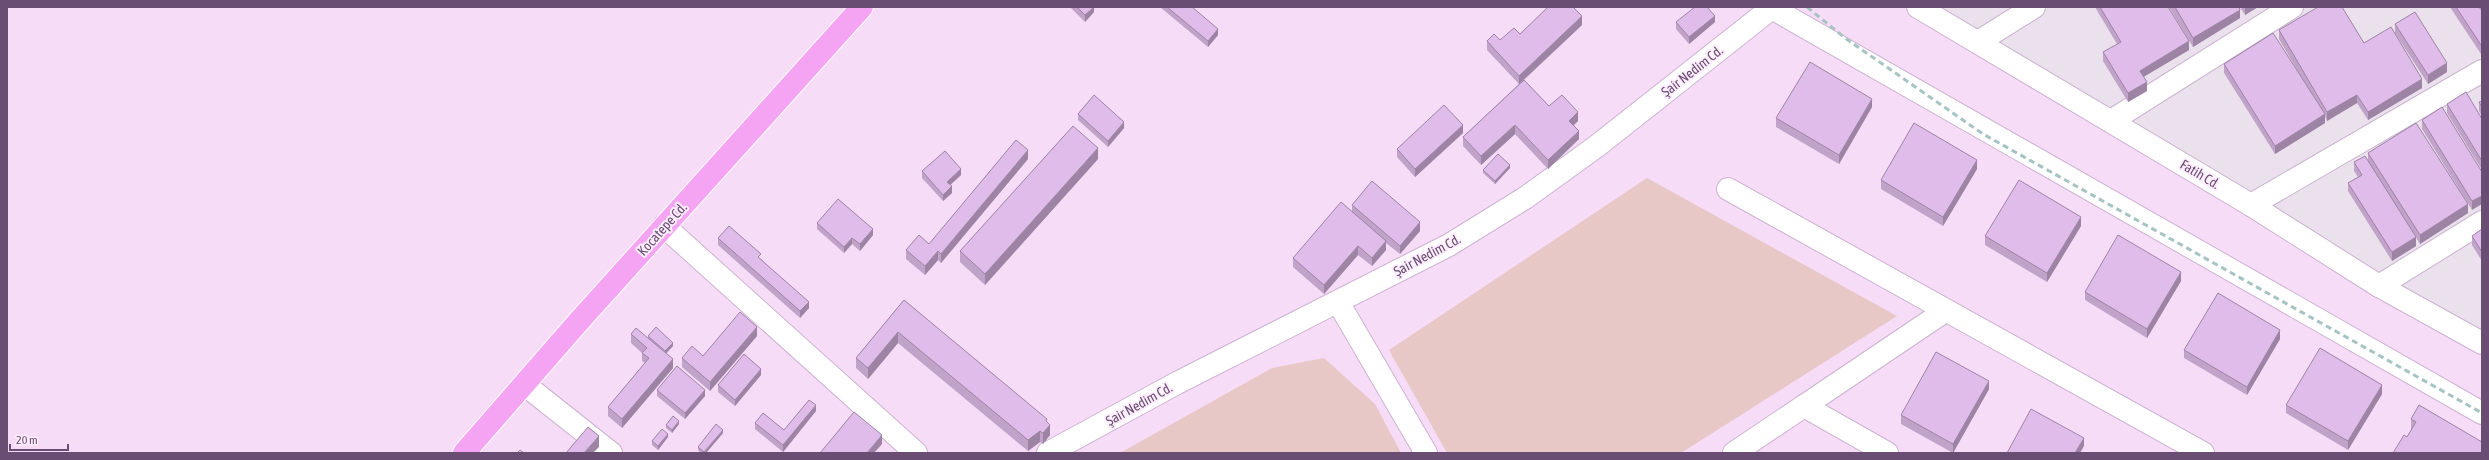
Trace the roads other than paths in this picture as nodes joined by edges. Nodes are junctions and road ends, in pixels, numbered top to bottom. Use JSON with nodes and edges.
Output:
{"nodes":[{"id":1,"x":862,"y":7,"type":"edge"},
{"id":2,"x":1771,"y":7,"type":"edge"},
{"id":3,"x":1918,"y":7,"type":"edge"},
{"id":4,"x":2034,"y":7,"type":"edge"},
{"id":5,"x":2292,"y":7,"type":"edge"},
{"id":6,"x":1978,"y":42,"type":"junction"},
{"id":7,"x":2482,"y":71,"type":"edge"},
{"id":8,"x":2111,"y":121,"type":"junction"},
{"id":9,"x":1728,"y":189,"type":"dead end"},
{"id":10,"x":2252,"y":205,"type":"junction"},
{"id":11,"x":2482,"y":222,"type":"edge"},
{"id":12,"x":664,"y":226,"type":"junction"},
{"id":13,"x":2379,"y":286,"type":"junction"},
{"id":14,"x":1338,"y":302,"type":"junction"},
{"id":15,"x":1945,"y":311,"type":"junction"},
{"id":16,"x":2482,"y":343,"type":"edge"},
{"id":17,"x":524,"y":384,"type":"junction"},
{"id":18,"x":1804,"y":406,"type":"junction"},
{"id":19,"x":2482,"y":413,"type":"edge"},
{"id":20,"x":464,"y":453,"type":"edge"},
{"id":21,"x":610,"y":453,"type":"edge"},
{"id":22,"x":916,"y":453,"type":"edge"},
{"id":23,"x":1048,"y":453,"type":"edge"},
{"id":24,"x":1426,"y":453,"type":"edge"},
{"id":25,"x":1734,"y":453,"type":"edge"},
{"id":26,"x":1887,"y":453,"type":"edge"},
{"id":27,"x":2203,"y":453,"type":"edge"}],
"edges":[{"from":1,"to":12,"type":"main road","name":"Kocatepe Cd."},
{"from":2,"to":14,"type":"street","name":"Şair Nedim Cd."},
{"from":2,"to":19,"type":"street"},
{"from":3,"to":6,"type":"street","name":"Fatih Cd."},
{"from":4,"to":6,"type":"street"},
{"from":5,"to":8,"type":"street"},
{"from":6,"to":8,"type":"street","name":"Fatih Cd."},
{"from":7,"to":10,"type":"street"},
{"from":8,"to":10,"type":"street","name":"Fatih Cd."},
{"from":9,"to":15,"type":"street"},
{"from":10,"to":13,"type":"street","name":"Fatih Cd."},
{"from":11,"to":13,"type":"street"},
{"from":12,"to":17,"type":"main road","name":"Kocatepe Cd."},
{"from":12,"to":22,"type":"street"},
{"from":13,"to":16,"type":"street","name":"Fatih Cd."},
{"from":14,"to":23,"type":"street","name":"Şair Nedim Cd."},
{"from":14,"to":24,"type":"street"},
{"from":15,"to":18,"type":"street"},
{"from":15,"to":27,"type":"street"},
{"from":17,"to":20,"type":"main road","name":"Kocatepe Cd."},
{"from":17,"to":21,"type":"street"},
{"from":18,"to":25,"type":"street"},
{"from":18,"to":26,"type":"street"}]}
